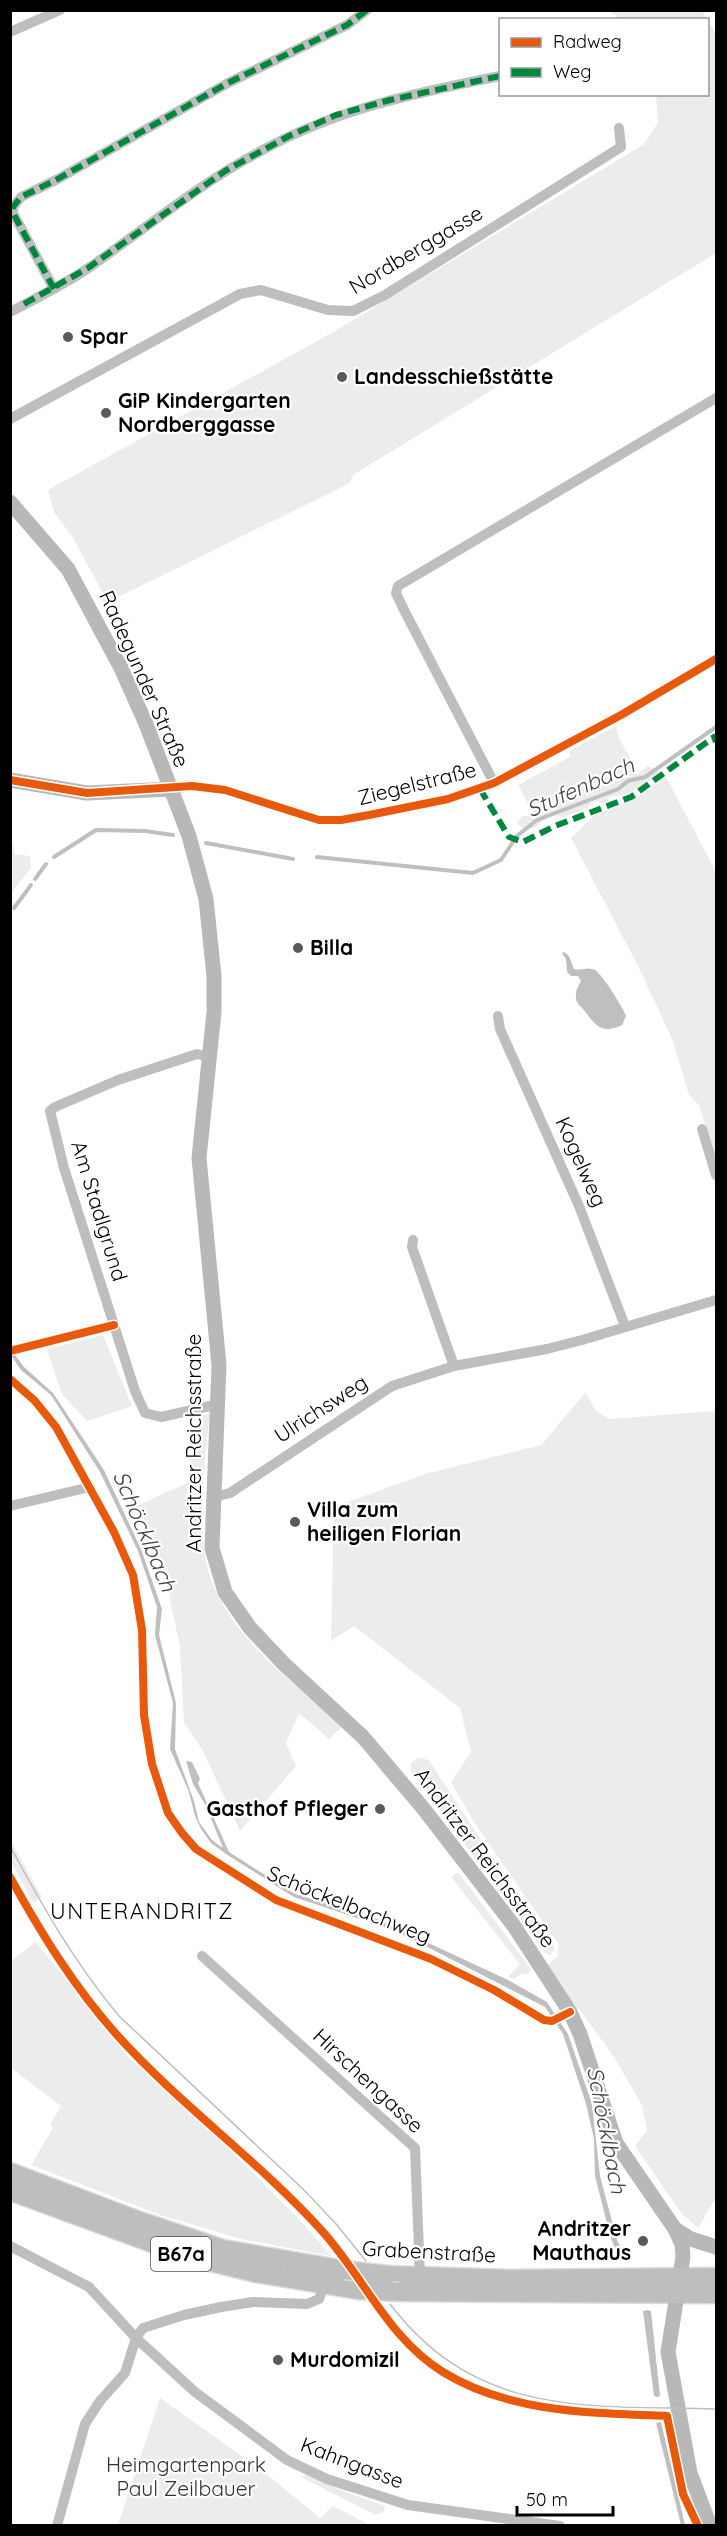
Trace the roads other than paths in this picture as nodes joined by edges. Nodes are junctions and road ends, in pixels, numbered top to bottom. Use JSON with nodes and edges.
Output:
{"nodes":[{"id":1,"x":60,"y":10,"type":"edge"},
{"id":2,"x":367,"y":10,"type":"edge"},
{"id":3,"x":10,"y":32,"type":"edge"},
{"id":4,"x":499,"y":76,"type":"edge"},
{"id":5,"x":619,"y":128,"type":"dead end"},
{"id":6,"x":54,"y":289,"type":"junction"},
{"id":7,"x":10,"y":312,"type":"edge"},
{"id":8,"x":717,"y":398,"type":"edge"},
{"id":9,"x":10,"y":419,"type":"edge"},
{"id":10,"x":10,"y":502,"type":"edge"},
{"id":11,"x":717,"y":659,"type":"edge"},
{"id":12,"x":10,"y":780,"type":"edge"},
{"id":13,"x":494,"y":783,"type":"junction"},
{"id":14,"x":171,"y":789,"type":"junction"},
{"id":15,"x":498,"y":1016,"type":"dead end"},
{"id":16,"x":210,"y":1057,"type":"junction"},
{"id":17,"x":702,"y":1129,"type":"dead end"},
{"id":18,"x":717,"y":1175,"type":"edge"},
{"id":19,"x":413,"y":1240,"type":"dead end"},
{"id":20,"x":717,"y":1300,"type":"edge"},
{"id":21,"x":626,"y":1326,"type":"junction"},
{"id":22,"x":454,"y":1366,"type":"junction"},
{"id":23,"x":10,"y":1379,"type":"edge"},
{"id":24,"x":219,"y":1404,"type":"junction"},
{"id":25,"x":90,"y":1487,"type":"junction"},
{"id":26,"x":215,"y":1497,"type":"junction"},
{"id":27,"x":10,"y":1506,"type":"edge"},
{"id":28,"x":202,"y":1956,"type":"dead end"},
{"id":29,"x":561,"y":2017,"type":"junction"},
{"id":30,"x":10,"y":2172,"type":"edge"},
{"id":31,"x":10,"y":2191,"type":"edge"},
{"id":32,"x":675,"y":2229,"type":"junction"},
{"id":33,"x":10,"y":2246,"type":"edge"},
{"id":34,"x":717,"y":2247,"type":"edge"},
{"id":35,"x":420,"y":2277,"type":"junction"},
{"id":36,"x":717,"y":2277,"type":"edge"},
{"id":37,"x":324,"y":2285,"type":"junction"},
{"id":38,"x":677,"y":2285,"type":"junction"},
{"id":39,"x":717,"y":2294,"type":"edge"},
{"id":40,"x":136,"y":2338,"type":"junction"},
{"id":41,"x":57,"y":2526,"type":"edge"},
{"id":42,"x":560,"y":2526,"type":"edge"},
{"id":43,"x":710,"y":2526,"type":"edge"}],
"edges":[{"from":1,"to":3,"type":"street"},
{"from":2,"to":6,"type":"street"},
{"from":4,"to":6,"type":"street"},
{"from":5,"to":9,"type":"street","name":"Nordberggasse"},
{"from":6,"to":7,"type":"street"},
{"from":8,"to":13,"type":"street","name":"Ziegelstraße"},
{"from":10,"to":14,"type":"main road","name":"Radegunder Straße"},
{"from":11,"to":13,"type":"street","name":"Ziegelstraße"},
{"from":12,"to":14,"type":"main road"},
{"from":13,"to":14,"type":"street","name":"Ziegelstraße"},
{"from":14,"to":16,"type":"main road","name":"Andritzer Reichsstraße"},
{"from":15,"to":21,"type":"street","name":"Kogelweg"},
{"from":16,"to":24,"type":"main road","name":"Andritzer Reichsstraße"},
{"from":16,"to":24,"type":"street","name":"Am Stadlgrund"},
{"from":17,"to":18,"type":"street"},
{"from":19,"to":22,"type":"street"},
{"from":20,"to":21,"type":"street","name":"Ulrichsweg"},
{"from":21,"to":22,"type":"street","name":"Ulrichsweg"},
{"from":22,"to":26,"type":"street","name":"Ulrichsweg"},
{"from":23,"to":25,"type":"street","name":"Schöckelbachweg"},
{"from":24,"to":26,"type":"main road","name":"Andritzer Reichsstraße"},
{"from":25,"to":27,"type":"street"},
{"from":25,"to":29,"type":"street","name":"Schöckelbachweg"},
{"from":26,"to":29,"type":"main road","name":"Andritzer Reichsstraße"},
{"from":28,"to":35,"type":"street","name":"Hirschengasse"},
{"from":29,"to":32,"type":"main road","name":"Andritzer Reichsstraße"},
{"from":30,"to":35,"type":"main road","name":"Grabenstraße","number":"B67a","bridge":true},
{"from":31,"to":37,"type":"main road","name":"Grabenstraße","number":"B67a"},
{"from":32,"to":34,"type":"main road"},
{"from":32,"to":38,"type":"main road"},
{"from":33,"to":40,"type":"street","name":"Kahngasse"},
{"from":35,"to":38,"type":"main road","name":"Grabenstraße","number":"B67a"},
{"from":36,"to":38,"type":"main road","name":"Grabenstraße","number":"B67a"},
{"from":37,"to":38,"type":"main road","name":"Grabenstraße","number":"B67a","bridge":true},
{"from":37,"to":40,"type":"street"},
{"from":38,"to":39,"type":"main road","name":"Grabenstraße","number":"B67a"},
{"from":38,"to":43,"type":"main road"},
{"from":40,"to":41,"type":"street"},
{"from":40,"to":42,"type":"street","name":"Kahngasse"}]}
